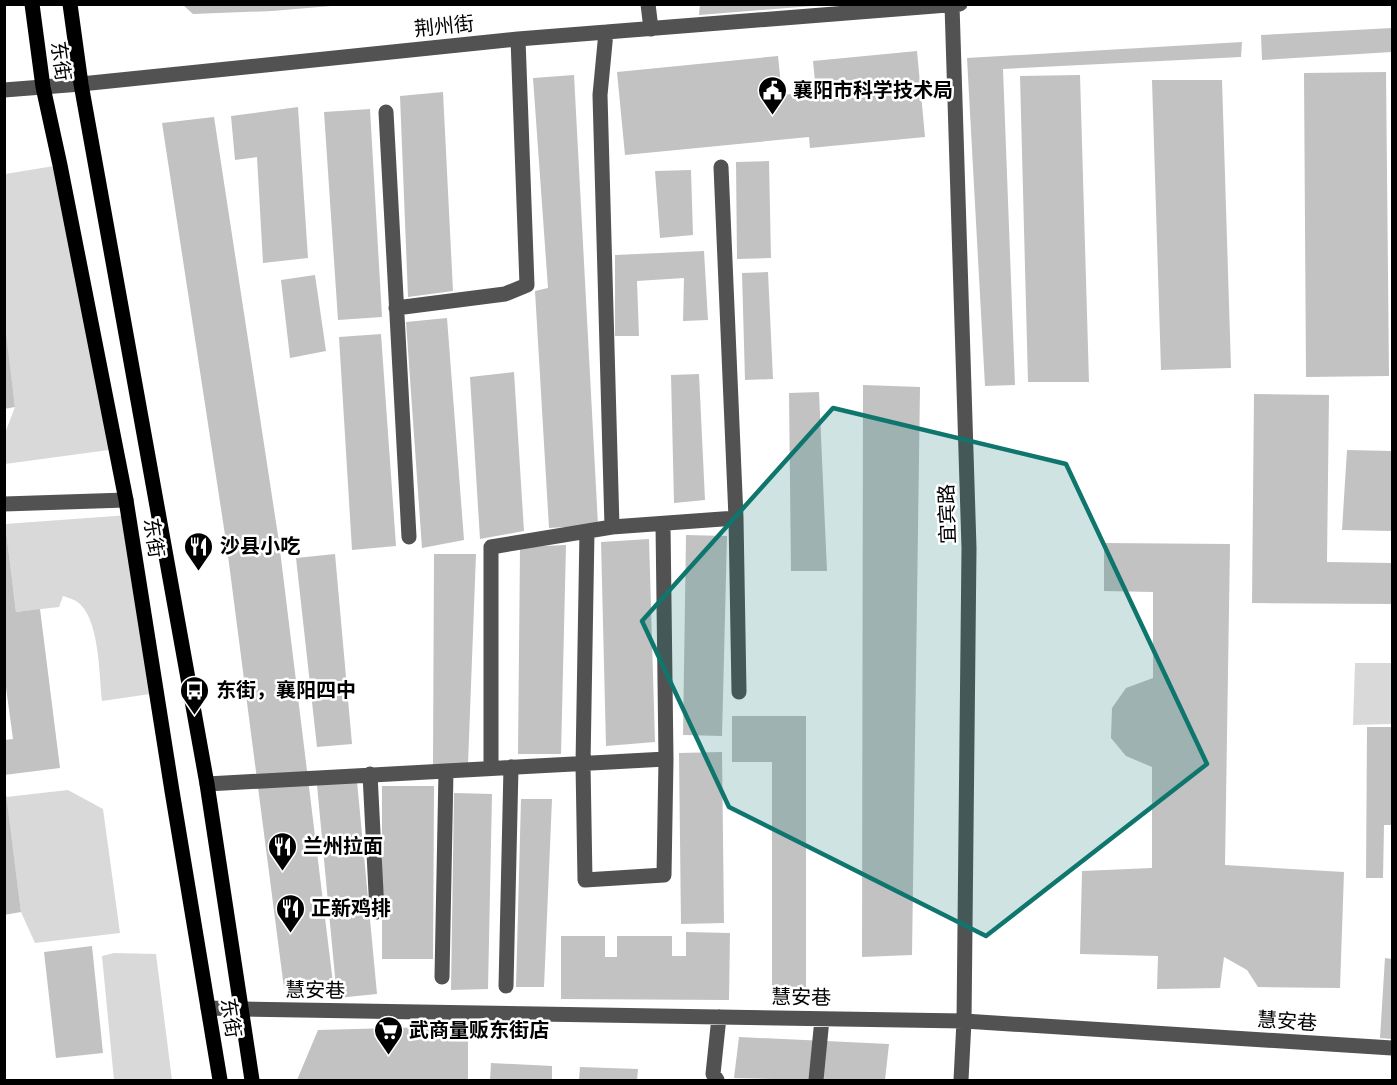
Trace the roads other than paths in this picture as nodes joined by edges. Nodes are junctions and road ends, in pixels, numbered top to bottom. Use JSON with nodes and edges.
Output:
{"nodes":[{"id":1,"x":32,"y":4,"type":"edge"},
{"id":2,"x":70,"y":4,"type":"edge"},
{"id":3,"x":648,"y":4,"type":"edge"},
{"id":4,"x":960,"y":4,"type":"edge"},
{"id":5,"x":952,"y":5,"type":"edge"},
{"id":6,"x":651,"y":29,"type":"junction"},
{"id":7,"x":606,"y":32,"type":"junction"},
{"id":8,"x":518,"y":39,"type":"junction"},
{"id":9,"x":81,"y":84,"type":"junction"},
{"id":10,"x":43,"y":87,"type":"junction"},
{"id":11,"x":4,"y":90,"type":"edge"},
{"id":12,"x":386,"y":112,"type":"dead end"},
{"id":13,"x":721,"y":167,"type":"dead end"},
{"id":14,"x":396,"y":308,"type":"junction"},
{"id":15,"x":126,"y":500,"type":"junction"},
{"id":16,"x":4,"y":504,"type":"edge"},
{"id":17,"x":736,"y":518,"type":"junction"},
{"id":18,"x":663,"y":524,"type":"junction"},
{"id":19,"x":612,"y":527,"type":"junction"},
{"id":20,"x":587,"y":531,"type":"junction"},
{"id":21,"x":409,"y":537,"type":"dead end"},
{"id":22,"x":739,"y":692,"type":"dead end"},
{"id":23,"x":666,"y":759,"type":"junction"},
{"id":24,"x":583,"y":764,"type":"junction"},
{"id":25,"x":511,"y":767,"type":"junction"},
{"id":26,"x":491,"y":768,"type":"junction"},
{"id":27,"x":446,"y":771,"type":"junction"},
{"id":28,"x":370,"y":774,"type":"junction"},
{"id":29,"x":207,"y":784,"type":"junction"},
{"id":30,"x":377,"y":912,"type":"dead end"},
{"id":31,"x":442,"y":977,"type":"dead end"},
{"id":32,"x":506,"y":986,"type":"dead end"},
{"id":33,"x":208,"y":1008,"type":"junction"},
{"id":34,"x":241,"y":1010,"type":"junction"},
{"id":35,"x":719,"y":1017,"type":"junction"},
{"id":36,"x":822,"y":1018,"type":"junction"},
{"id":37,"x":964,"y":1021,"type":"junction"},
{"id":38,"x":1392,"y":1048,"type":"edge"},
{"id":39,"x":220,"y":1080,"type":"edge"},
{"id":40,"x":252,"y":1080,"type":"edge"},
{"id":41,"x":717,"y":1080,"type":"edge"},
{"id":42,"x":816,"y":1080,"type":"edge"},
{"id":43,"x":961,"y":1080,"type":"edge"}],
"edges":[{"from":1,"to":10,"type":"main road","name":"东街"},
{"from":2,"to":9,"type":"main road","name":"东街"},
{"from":3,"to":6,"type":"street"},
{"from":4,"to":5,"type":"street","name":"荆州街"},
{"from":5,"to":6,"type":"street","name":"荆州街"},
{"from":5,"to":37,"type":"street","name":"宜宾路"},
{"from":6,"to":7,"type":"street","name":"荆州街"},
{"from":7,"to":8,"type":"street","name":"荆州街"},
{"from":7,"to":19,"type":"street"},
{"from":8,"to":9,"type":"street","name":"荆州街"},
{"from":8,"to":14,"type":"street"},
{"from":9,"to":10,"type":"street","name":"荆州街"},
{"from":9,"to":29,"type":"main road","name":"东街"},
{"from":10,"to":11,"type":"street","name":"荆州街"},
{"from":10,"to":15,"type":"main road","name":"东街"},
{"from":12,"to":14,"type":"street"},
{"from":13,"to":17,"type":"street"},
{"from":14,"to":21,"type":"street"},
{"from":15,"to":16,"type":"street"},
{"from":15,"to":33,"type":"main road","name":"东街"},
{"from":17,"to":18,"type":"street"},
{"from":17,"to":22,"type":"street"},
{"from":18,"to":19,"type":"street"},
{"from":18,"to":23,"type":"street"},
{"from":19,"to":20,"type":"street"},
{"from":20,"to":24,"type":"street"},
{"from":20,"to":26,"type":"street"},
{"from":23,"to":24,"type":"street"},
{"from":23,"to":24,"type":"street"},
{"from":24,"to":25,"type":"street"},
{"from":25,"to":26,"type":"street"},
{"from":25,"to":32,"type":"street"},
{"from":26,"to":27,"type":"street"},
{"from":27,"to":28,"type":"street"},
{"from":27,"to":31,"type":"street"},
{"from":28,"to":29,"type":"street"},
{"from":28,"to":30,"type":"street"},
{"from":29,"to":34,"type":"main road","name":"东街"},
{"from":33,"to":34,"type":"street","name":"慧安巷"},
{"from":33,"to":39,"type":"main road","name":"东街"},
{"from":34,"to":35,"type":"street","name":"慧安巷"},
{"from":34,"to":40,"type":"main road","name":"东街"},
{"from":35,"to":36,"type":"street","name":"慧安巷"},
{"from":35,"to":41,"type":"street"},
{"from":36,"to":37,"type":"street","name":"慧安巷"},
{"from":36,"to":42,"type":"street"},
{"from":37,"to":38,"type":"street","name":"慧安巷"},
{"from":37,"to":43,"type":"street","name":"宜宾路"}]}
